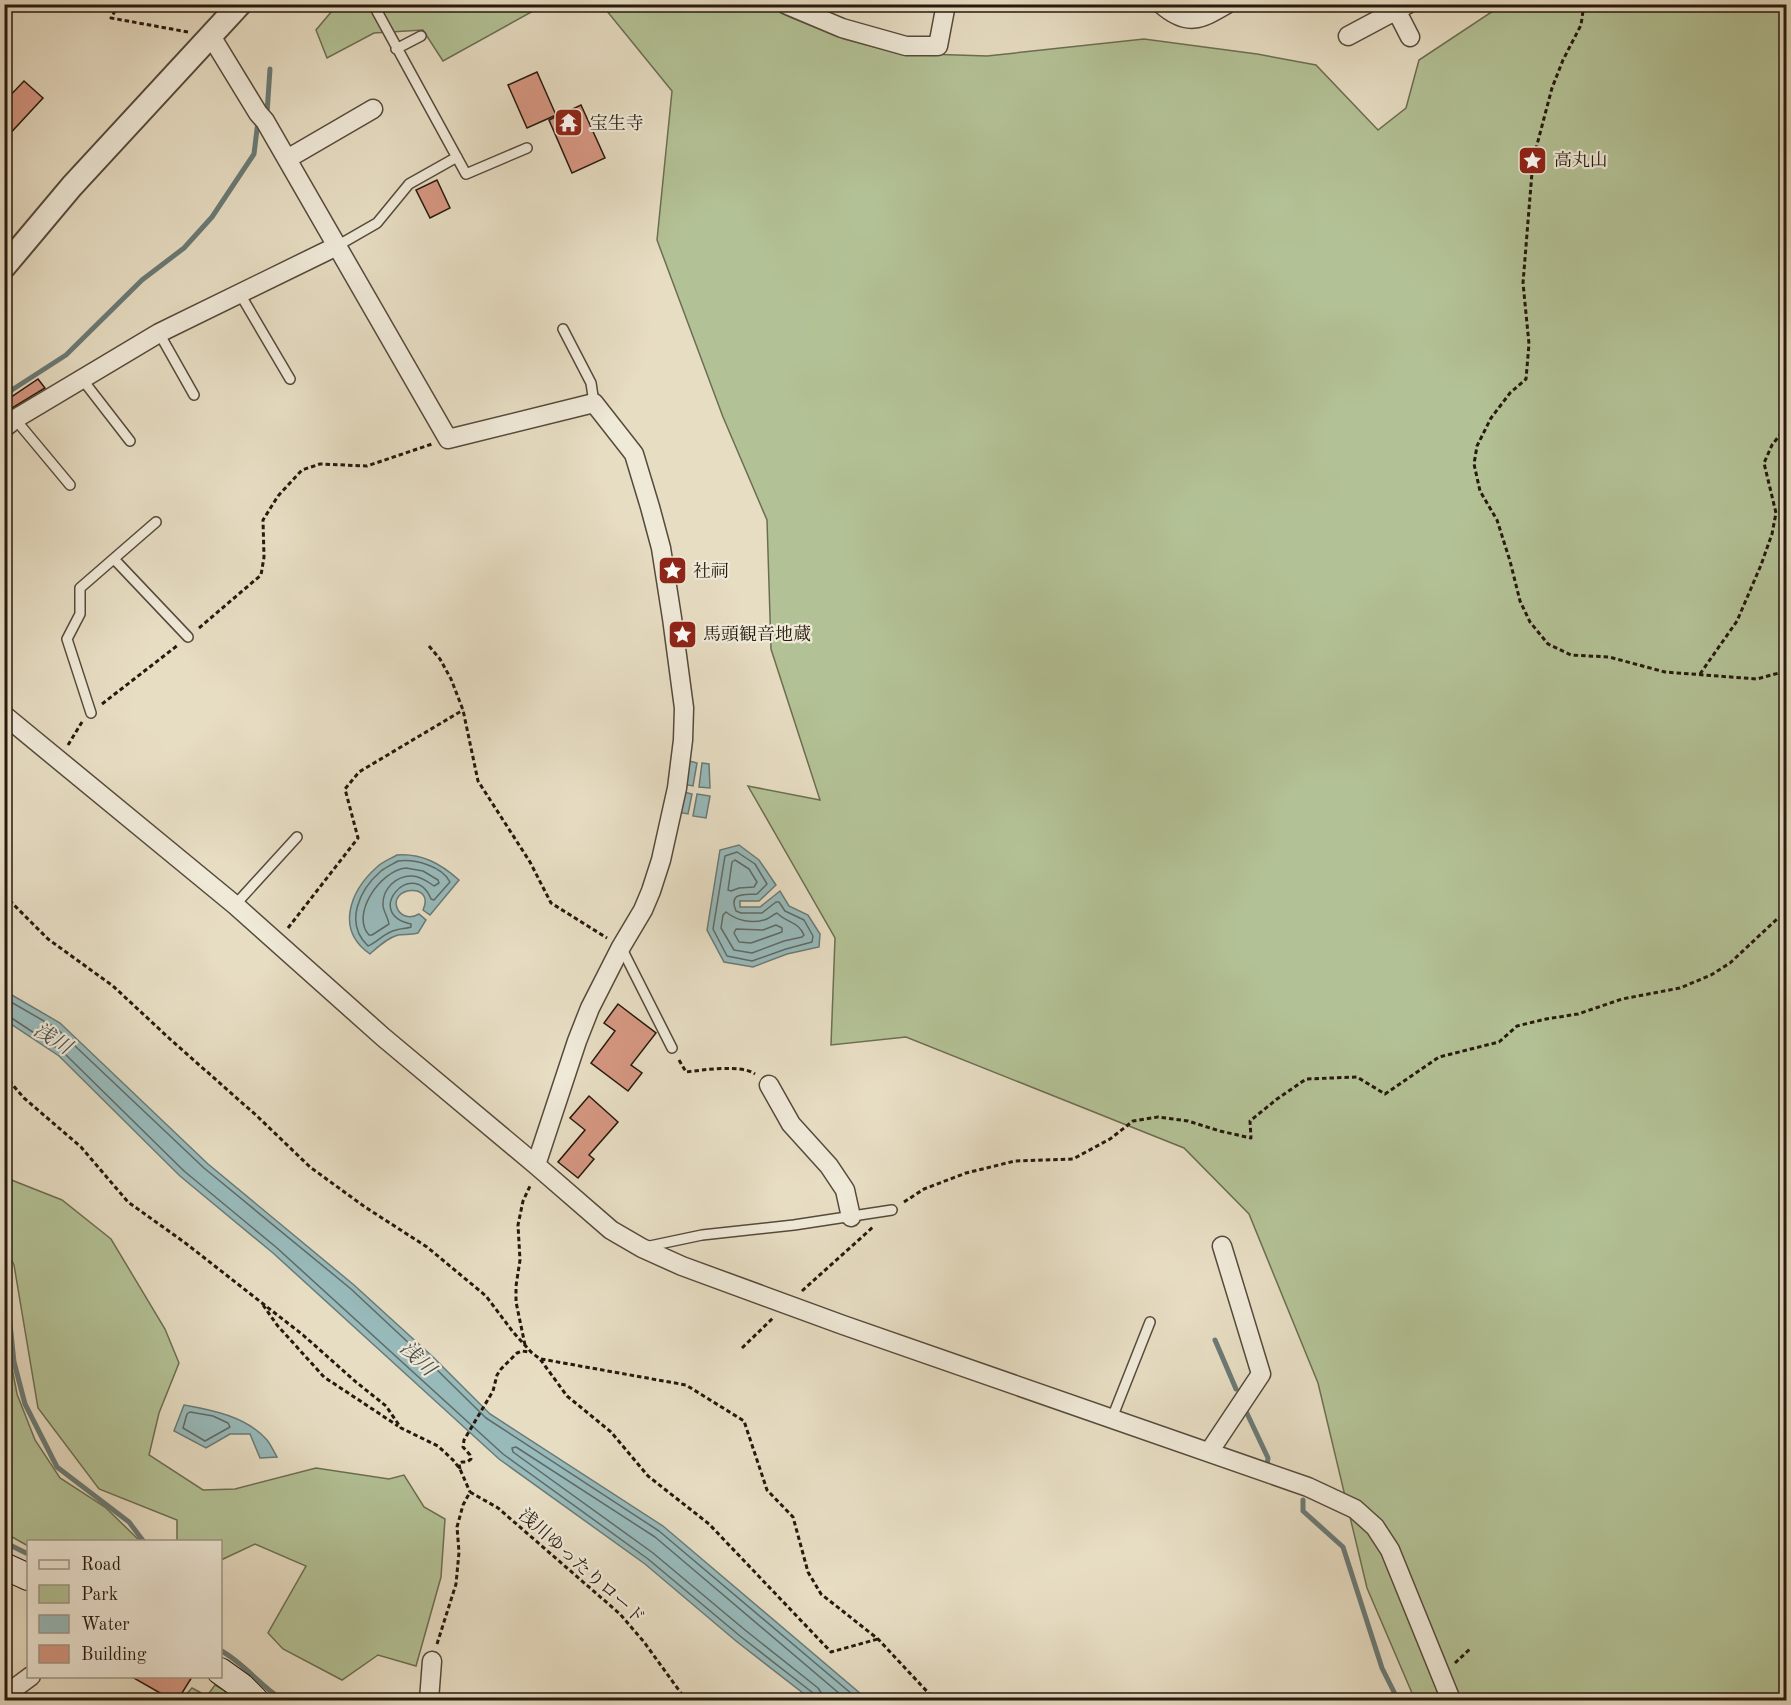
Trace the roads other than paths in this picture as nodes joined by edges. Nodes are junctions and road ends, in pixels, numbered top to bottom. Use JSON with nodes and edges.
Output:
{"nodes":[{"id":1,"x":240,"y":4,"type":"edge"},
{"id":2,"x":373,"y":4,"type":"edge"},
{"id":3,"x":785,"y":4,"type":"edge"},
{"id":4,"x":946,"y":4,"type":"edge"},
{"id":5,"x":1161,"y":4,"type":"edge"},
{"id":6,"x":1227,"y":4,"type":"edge"},
{"id":7,"x":1399,"y":7,"type":"edge"},
{"id":8,"x":211,"y":36,"type":"junction"},
{"id":9,"x":421,"y":36,"type":"dead end"},
{"id":10,"x":1348,"y":36,"type":"dead end"},
{"id":11,"x":1410,"y":37,"type":"dead end"},
{"id":12,"x":396,"y":49,"type":"junction"},
{"id":13,"x":373,"y":109,"type":"dead end"},
{"id":14,"x":527,"y":148,"type":"dead end"},
{"id":15,"x":457,"y":158,"type":"junction"},
{"id":16,"x":287,"y":159,"type":"junction"},
{"id":17,"x":337,"y":246,"type":"junction"},
{"id":18,"x":4,"y":267,"type":"edge"},
{"id":19,"x":240,"y":294,"type":"junction"},
{"id":20,"x":563,"y":329,"type":"dead end"},
{"id":21,"x":159,"y":333,"type":"junction"},
{"id":22,"x":82,"y":379,"type":"junction"},
{"id":23,"x":290,"y":379,"type":"dead end"},
{"id":24,"x":194,"y":395,"type":"dead end"},
{"id":25,"x":594,"y":403,"type":"junction"},
{"id":26,"x":10,"y":424,"type":"edge"},
{"id":27,"x":130,"y":441,"type":"dead end"},
{"id":28,"x":70,"y":485,"type":"dead end"},
{"id":29,"x":156,"y":522,"type":"dead end"},
{"id":30,"x":114,"y":559,"type":"junction"},
{"id":31,"x":188,"y":637,"type":"road end"},
{"id":32,"x":91,"y":712,"type":"road end"},
{"id":33,"x":4,"y":715,"type":"edge"},
{"id":34,"x":297,"y":837,"type":"dead end"},
{"id":35,"x":235,"y":905,"type":"junction"},
{"id":36,"x":621,"y":947,"type":"junction"},
{"id":37,"x":672,"y":1048,"type":"road end"},
{"id":38,"x":769,"y":1085,"type":"road end"},
{"id":39,"x":536,"y":1165,"type":"junction"},
{"id":40,"x":892,"y":1210,"type":"road end"},
{"id":41,"x":851,"y":1217,"type":"junction"},
{"id":42,"x":1222,"y":1246,"type":"dead end"},
{"id":43,"x":642,"y":1248,"type":"junction"},
{"id":44,"x":1150,"y":1322,"type":"dead end"},
{"id":45,"x":1112,"y":1418,"type":"junction"},
{"id":46,"x":1209,"y":1452,"type":"junction"},
{"id":47,"x":4,"y":1566,"type":"edge"},
{"id":48,"x":27,"y":1577,"type":"edge"},
{"id":49,"x":432,"y":1661,"type":"road end"},
{"id":50,"x":222,"y":1672,"type":"edge"},
{"id":51,"x":30,"y":1678,"type":"edge"},
{"id":52,"x":4,"y":1696,"type":"edge"},
{"id":53,"x":255,"y":1701,"type":"edge"},
{"id":54,"x":429,"y":1701,"type":"edge"},
{"id":55,"x":1451,"y":1701,"type":"edge"}],
"edges":[{"from":1,"to":8,"type":"street"},
{"from":2,"to":12,"type":"lane"},
{"from":3,"to":4,"type":"street"},
{"from":5,"to":6,"type":"street"},
{"from":7,"to":10,"type":"street"},
{"from":7,"to":11,"type":"street"},
{"from":8,"to":16,"type":"street"},
{"from":8,"to":18,"type":"street"},
{"from":9,"to":12,"type":"lane"},
{"from":12,"to":15,"type":"lane"},
{"from":13,"to":16,"type":"street"},
{"from":14,"to":15,"type":"lane"},
{"from":15,"to":17,"type":"lane"},
{"from":16,"to":17,"type":"street"},
{"from":17,"to":19,"type":"street"},
{"from":17,"to":25,"type":"street"},
{"from":19,"to":21,"type":"street"},
{"from":19,"to":23,"type":"lane"},
{"from":20,"to":25,"type":"lane"},
{"from":21,"to":22,"type":"street"},
{"from":21,"to":24,"type":"lane"},
{"from":22,"to":26,"type":"street"},
{"from":22,"to":27,"type":"lane"},
{"from":25,"to":36,"type":"street"},
{"from":26,"to":28,"type":"lane"},
{"from":29,"to":30,"type":"lane"},
{"from":30,"to":31,"type":"lane"},
{"from":30,"to":32,"type":"lane"},
{"from":33,"to":35,"type":"street"},
{"from":34,"to":35,"type":"lane"},
{"from":35,"to":39,"type":"street"},
{"from":36,"to":37,"type":"lane"},
{"from":36,"to":39,"type":"street"},
{"from":38,"to":41,"type":"street"},
{"from":39,"to":43,"type":"street"},
{"from":40,"to":41,"type":"lane"},
{"from":41,"to":43,"type":"lane"},
{"from":42,"to":46,"type":"street"},
{"from":43,"to":45,"type":"street"},
{"from":44,"to":45,"type":"lane"},
{"from":45,"to":46,"type":"street"},
{"from":46,"to":55,"type":"street"},
{"from":47,"to":48,"type":"main road"},
{"from":49,"to":54,"type":"street"},
{"from":50,"to":53,"type":"main road"},
{"from":51,"to":52,"type":"street"}]}
